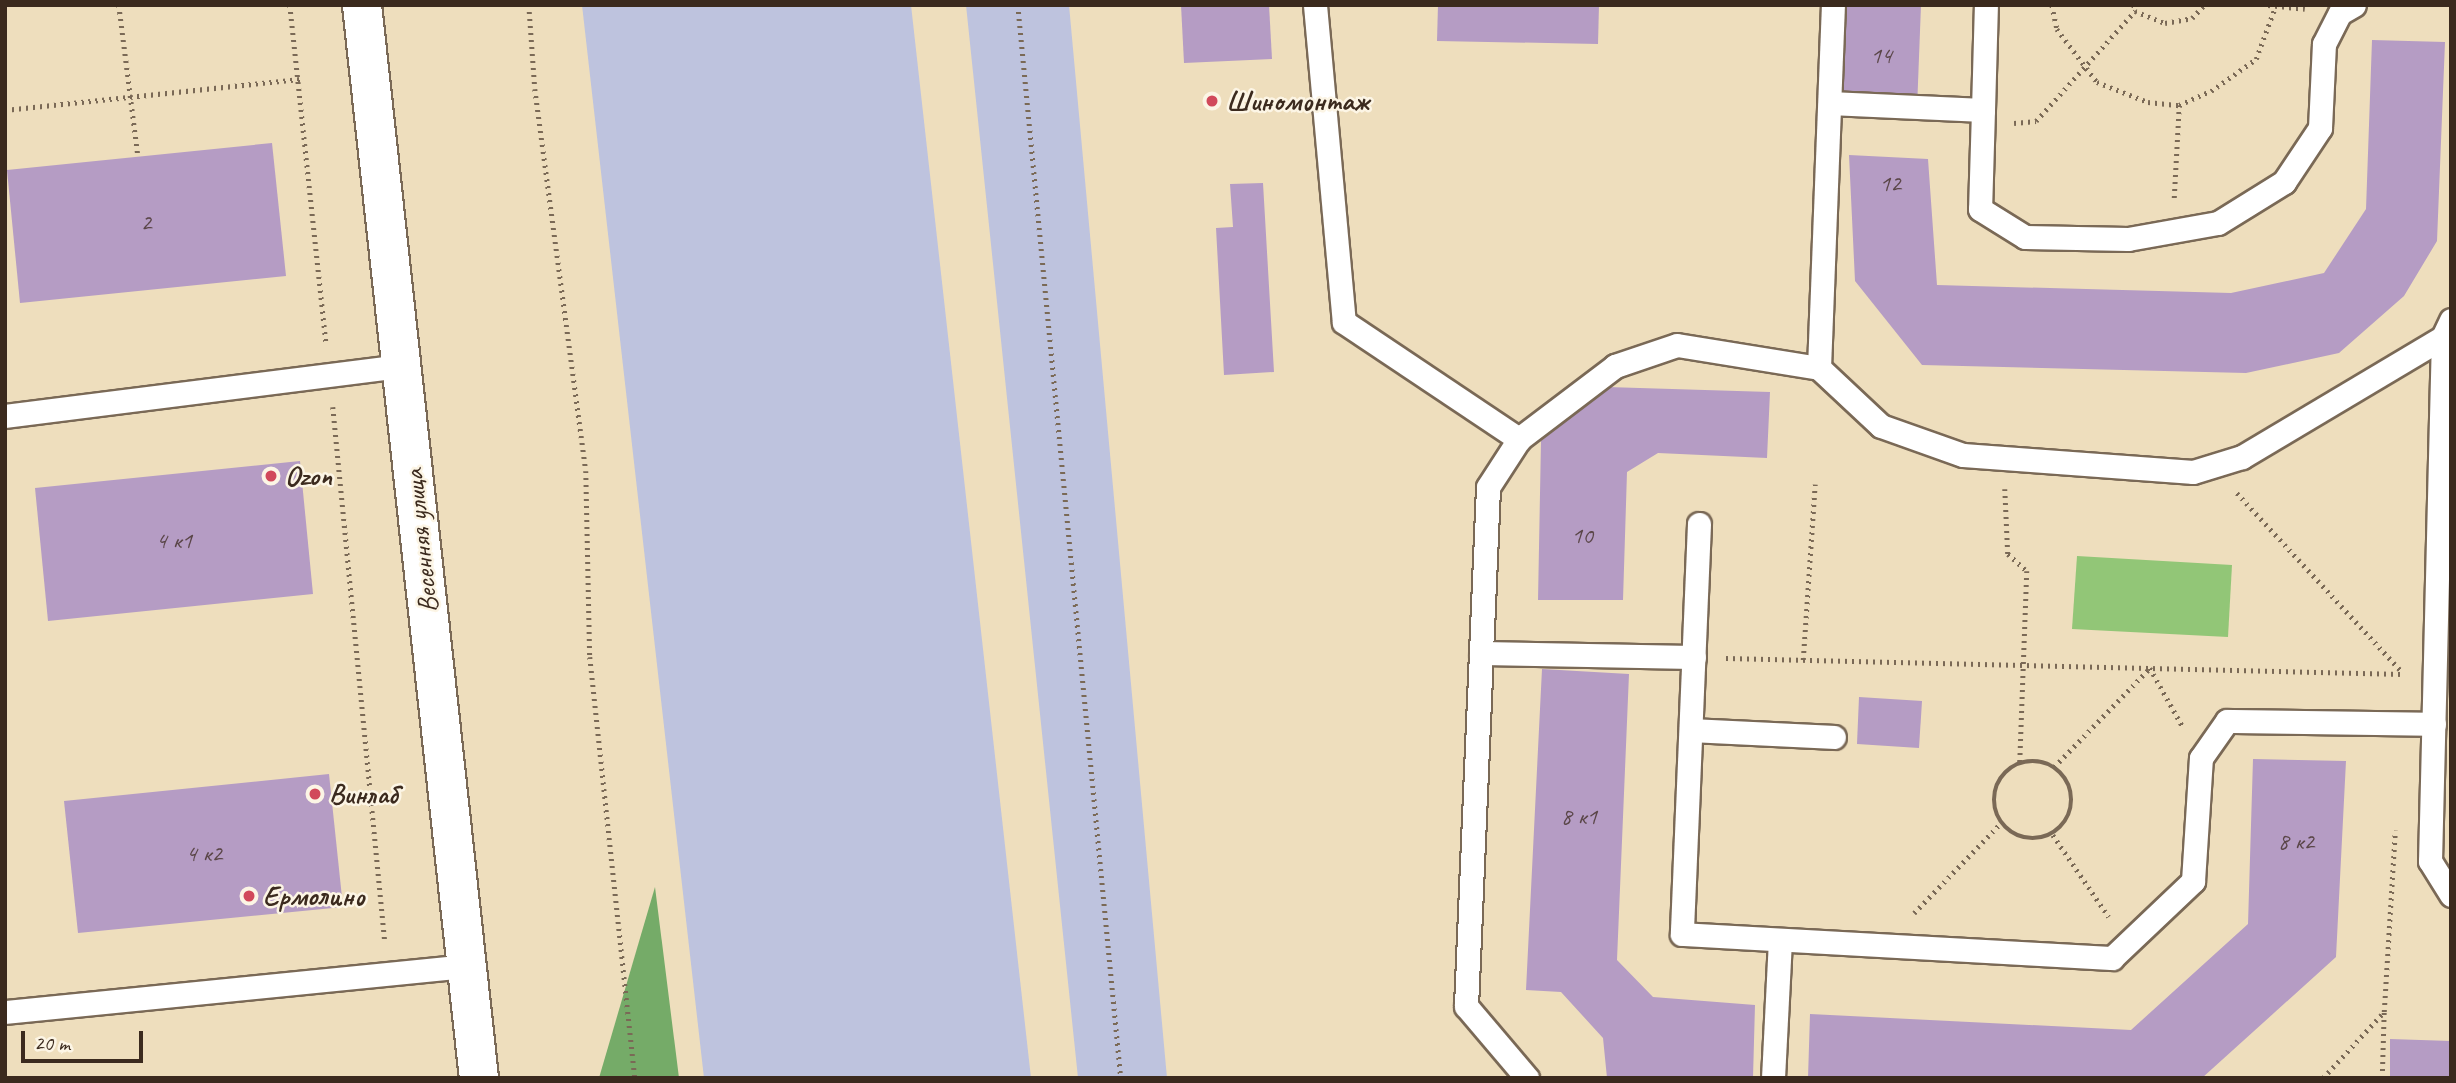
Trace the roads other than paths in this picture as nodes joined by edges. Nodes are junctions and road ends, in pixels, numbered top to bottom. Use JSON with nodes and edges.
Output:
{"nodes":[{"id":1,"x":362,"y":5,"type":"edge"},
{"id":2,"x":1315,"y":5,"type":"edge"},
{"id":3,"x":1833,"y":5,"type":"edge"},
{"id":4,"x":1986,"y":5,"type":"edge"},
{"id":5,"x":2354,"y":5,"type":"edge"},
{"id":6,"x":1830,"y":103,"type":"junction"},
{"id":7,"x":1983,"y":118,"type":"junction"},
{"id":8,"x":2447,"y":329,"type":"edge"},
{"id":9,"x":402,"y":366,"type":"junction"},
{"id":10,"x":1819,"y":368,"type":"junction"},
{"id":11,"x":5,"y":416,"type":"edge"},
{"id":12,"x":1519,"y":439,"type":"junction"},
{"id":13,"x":2446,"y":455,"type":"edge"},
{"id":14,"x":1699,"y":524,"type":"dead end"},
{"id":15,"x":1481,"y":653,"type":"junction"},
{"id":16,"x":1694,"y":657,"type":"junction"},
{"id":17,"x":2434,"y":724,"type":"junction"},
{"id":18,"x":1690,"y":730,"type":"junction"},
{"id":19,"x":1834,"y":737,"type":"dead end"},
{"id":20,"x":2451,"y":895,"type":"edge"},
{"id":21,"x":1780,"y":942,"type":"junction"},
{"id":22,"x":469,"y":966,"type":"junction"},
{"id":23,"x":5,"y":1012,"type":"edge"},
{"id":24,"x":479,"y":1078,"type":"edge"},
{"id":25,"x":1527,"y":1078,"type":"edge"},
{"id":26,"x":1773,"y":1078,"type":"edge"}],
"edges":[{"from":1,"to":9,"type":"street","name":"Весенняя улица"},
{"from":2,"to":12,"type":"lane"},
{"from":3,"to":6,"type":"lane"},
{"from":4,"to":7,"type":"lane"},
{"from":5,"to":7,"type":"lane"},
{"from":6,"to":7,"type":"lane"},
{"from":6,"to":10,"type":"lane"},
{"from":8,"to":10,"type":"lane"},
{"from":8,"to":13,"type":"lane"},
{"from":9,"to":11,"type":"lane"},
{"from":9,"to":22,"type":"street","name":"Весенняя улица"},
{"from":10,"to":12,"type":"lane"},
{"from":12,"to":15,"type":"lane"},
{"from":13,"to":17,"type":"lane"},
{"from":14,"to":16,"type":"lane"},
{"from":15,"to":16,"type":"lane"},
{"from":15,"to":25,"type":"lane"},
{"from":16,"to":18,"type":"lane"},
{"from":17,"to":20,"type":"lane"},
{"from":17,"to":21,"type":"lane"},
{"from":18,"to":19,"type":"lane"},
{"from":18,"to":21,"type":"lane"},
{"from":21,"to":26,"type":"lane"},
{"from":22,"to":23,"type":"lane"},
{"from":22,"to":24,"type":"street","name":"Весенняя улица"}]}
